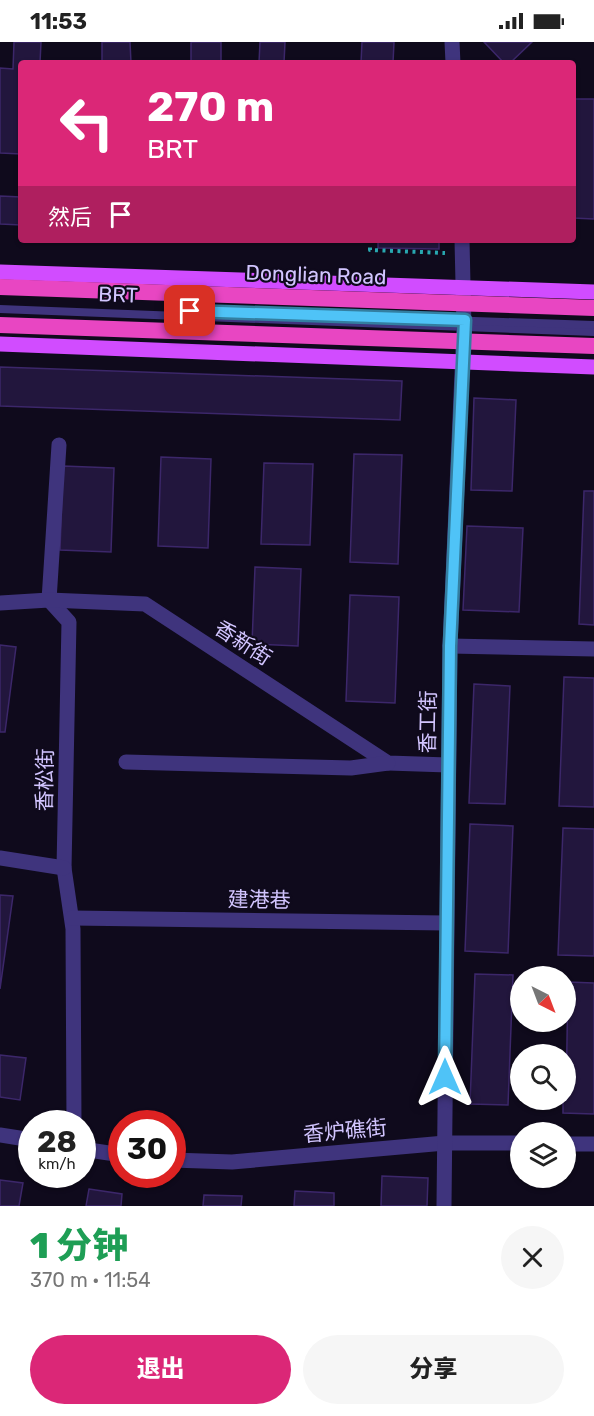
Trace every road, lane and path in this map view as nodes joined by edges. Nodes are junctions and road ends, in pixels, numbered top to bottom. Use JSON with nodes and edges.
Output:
{"nodes":[{"id":1,"x":452,"y":42,"type":"edge"},
{"id":2,"x":453,"y":60,"type":"edge"},
{"id":3,"x":370,"y":243,"type":"edge"},
{"id":4,"x":462,"y":243,"type":"edge"},
{"id":5,"x":445,"y":253,"type":"dead end"},
{"id":6,"x":0,"y":272,"type":"edge"},
{"id":7,"x":0,"y":287,"type":"edge"},
{"id":8,"x":464,"y":288,"type":"junction"},
{"id":9,"x":594,"y":292,"type":"edge"},
{"id":10,"x":0,"y":303,"type":"edge"},
{"id":11,"x":594,"y":308,"type":"edge"},
{"id":12,"x":0,"y":309,"type":"edge"},
{"id":13,"x":464,"y":323,"type":"junction"},
{"id":14,"x":594,"y":325,"type":"edge"},
{"id":15,"x":0,"y":326,"type":"edge"},
{"id":16,"x":594,"y":332,"type":"edge"},
{"id":17,"x":0,"y":344,"type":"edge"},
{"id":18,"x":594,"y":346,"type":"edge"},
{"id":19,"x":463,"y":362,"type":"junction"},
{"id":20,"x":594,"y":367,"type":"edge"},
{"id":21,"x":58,"y":445,"type":"dead end"},
{"id":22,"x":49,"y":600,"type":"junction"},
{"id":23,"x":0,"y":603,"type":"edge"},
{"id":24,"x":450,"y":646,"type":"junction"},
{"id":25,"x":594,"y":649,"type":"edge"},
{"id":26,"x":126,"y":762,"type":"dead end"},
{"id":27,"x":388,"y":763,"type":"junction"},
{"id":28,"x":448,"y":765,"type":"junction"},
{"id":29,"x":0,"y":858,"type":"edge"},
{"id":30,"x":64,"y":868,"type":"junction"},
{"id":31,"x":72,"y":918,"type":"junction"},
{"id":32,"x":446,"y":923,"type":"junction"},
{"id":33,"x":74,"y":1110,"type":"edge"},
{"id":34,"x":0,"y":1135,"type":"edge"},
{"id":35,"x":18,"y":1138,"type":"edge"},
{"id":36,"x":445,"y":1143,"type":"junction"},
{"id":37,"x":510,"y":1143,"type":"edge"},
{"id":38,"x":576,"y":1143,"type":"edge"},
{"id":39,"x":594,"y":1144,"type":"edge"},
{"id":40,"x":186,"y":1160,"type":"edge"},
{"id":41,"x":444,"y":1206,"type":"edge"}],
"edges":[{"from":1,"to":2,"type":"street"},
{"from":3,"to":5,"type":"path"},
{"from":4,"to":8,"type":"street","name":"香工街"},
{"from":6,"to":8,"type":"main road"},
{"from":7,"to":11,"type":"highway","name":"Donglian Road","bridge":true},
{"from":8,"to":9,"type":"main road"},
{"from":8,"to":13,"type":"street","name":"香工街"},
{"from":10,"to":13,"type":"lane","name":"BRT"},
{"from":12,"to":13,"type":"lane","name":"BRT"},
{"from":13,"to":14,"type":"lane","name":"BRT"},
{"from":13,"to":16,"type":"lane","name":"BRT"},
{"from":13,"to":19,"type":"street","name":"香工街"},
{"from":15,"to":18,"type":"highway","bridge":true},
{"from":17,"to":19,"type":"main road"},
{"from":19,"to":20,"type":"main road"},
{"from":19,"to":24,"type":"street","name":"香工街"},
{"from":21,"to":22,"type":"street"},
{"from":22,"to":23,"type":"street","name":"香新街"},
{"from":22,"to":27,"type":"street","name":"香新街"},
{"from":22,"to":30,"type":"street","name":"香松街"},
{"from":24,"to":25,"type":"street"},
{"from":24,"to":28,"type":"street","name":"香工街"},
{"from":26,"to":27,"type":"street"},
{"from":27,"to":28,"type":"street"},
{"from":28,"to":32,"type":"street","name":"香工街"},
{"from":29,"to":30,"type":"street"},
{"from":30,"to":31,"type":"street","name":"香松街"},
{"from":31,"to":32,"type":"street","name":"建港巷"},
{"from":31,"to":33,"type":"street","name":"香松街"},
{"from":32,"to":36,"type":"street","name":"香工街"},
{"from":34,"to":35,"type":"street"},
{"from":36,"to":37,"type":"street","name":"香炉礁街"},
{"from":36,"to":40,"type":"street","name":"香炉礁街"},
{"from":36,"to":41,"type":"street","name":"香工街"},
{"from":38,"to":39,"type":"street"}]}
